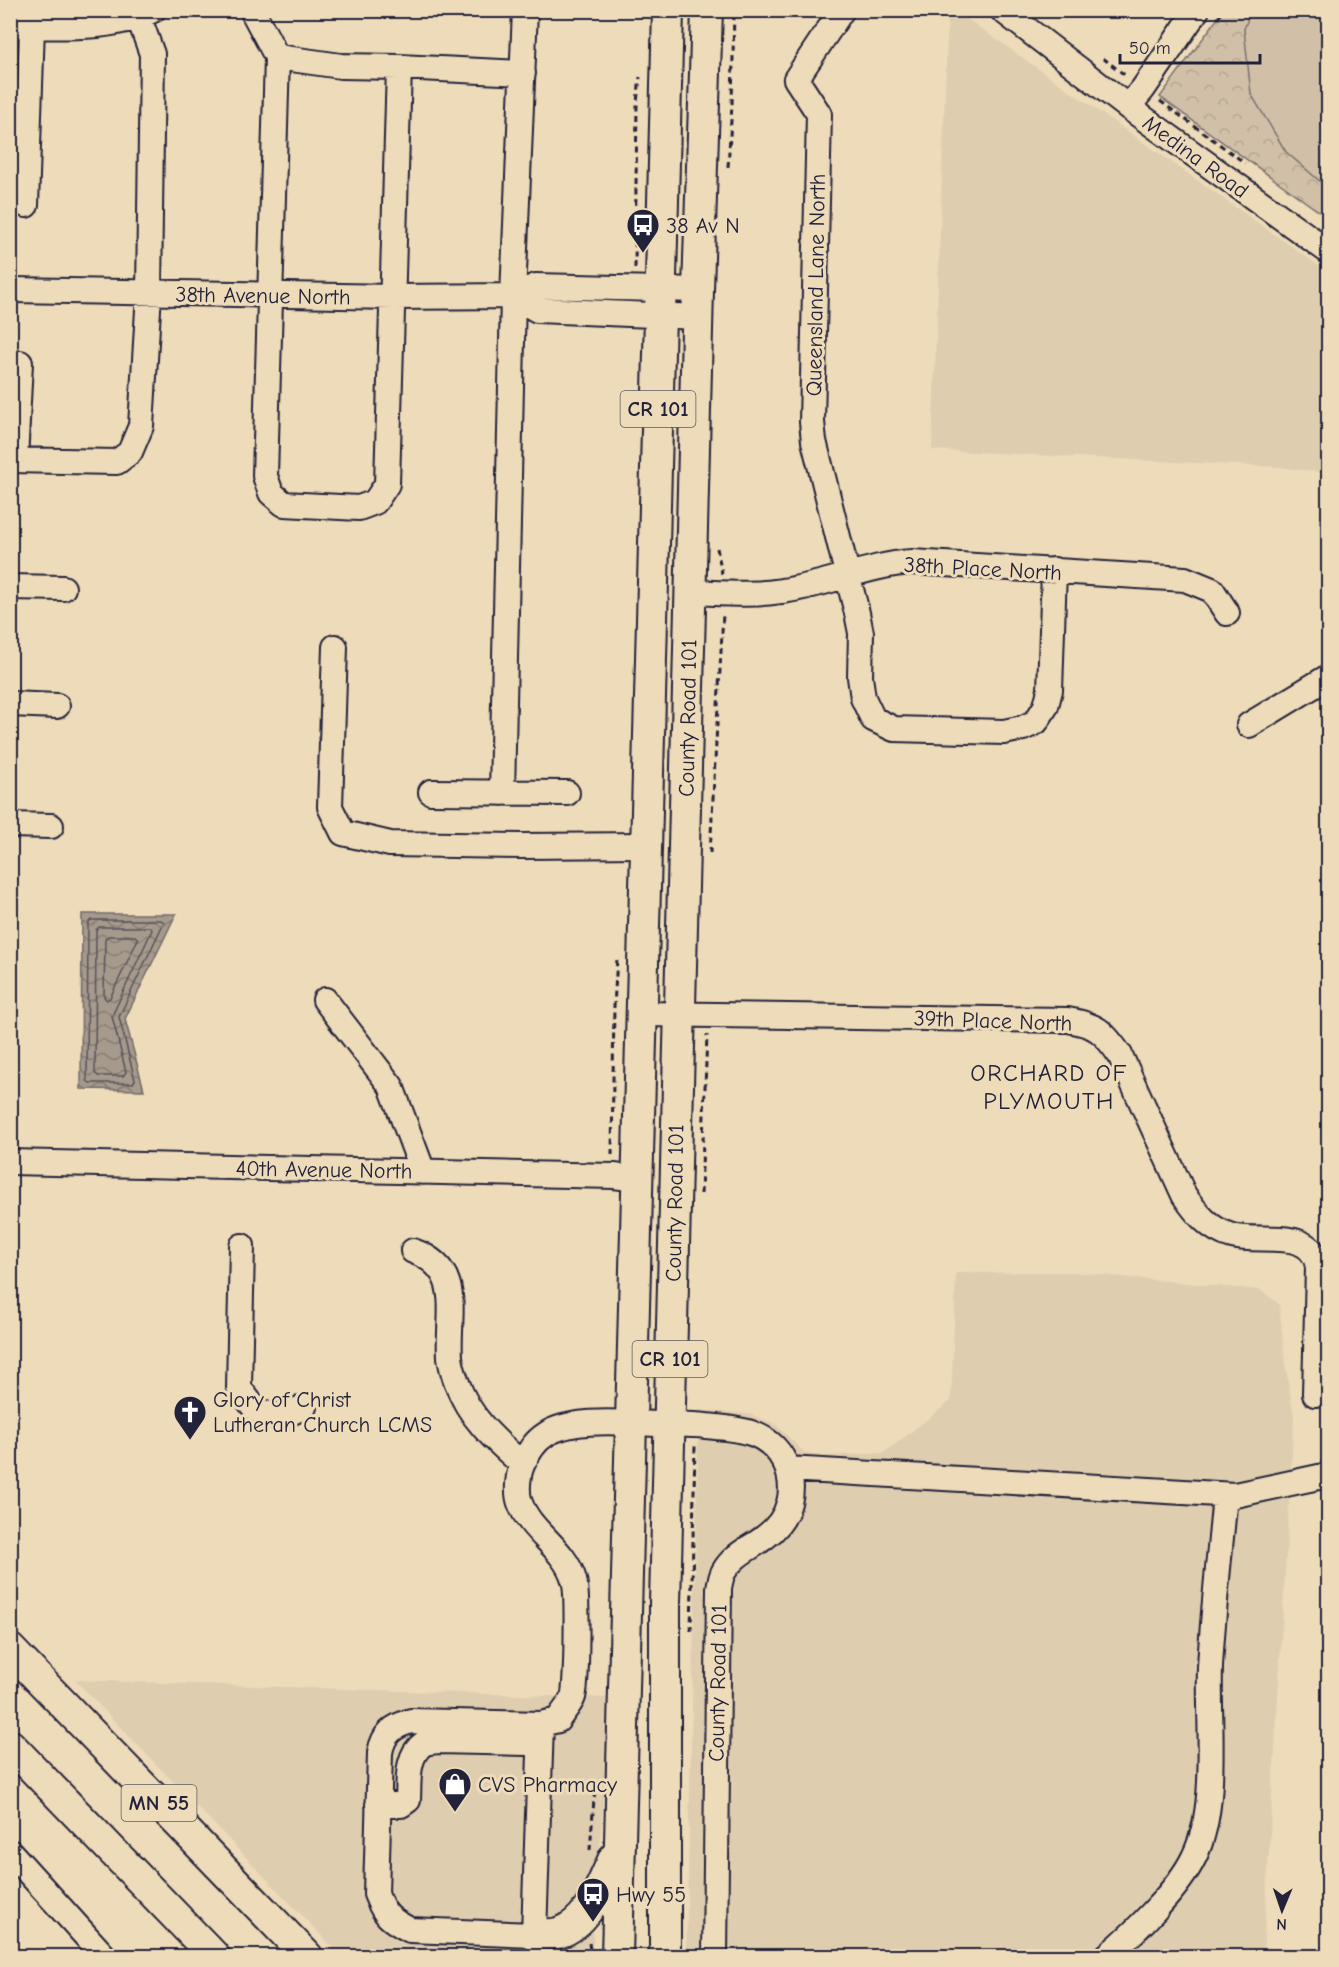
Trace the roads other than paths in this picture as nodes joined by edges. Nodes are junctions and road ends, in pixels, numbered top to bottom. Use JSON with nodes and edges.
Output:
{"nodes":[{"id":1,"x":252,"y":10,"type":"edge"},
{"id":2,"x":525,"y":10,"type":"edge"},
{"id":3,"x":668,"y":10,"type":"edge"},
{"id":4,"x":707,"y":10,"type":"edge"},
{"id":5,"x":842,"y":10,"type":"edge"},
{"id":6,"x":985,"y":10,"type":"edge"},
{"id":7,"x":1002,"y":10,"type":"edge"},
{"id":8,"x":1197,"y":10,"type":"edge"},
{"id":9,"x":146,"y":14,"type":"edge"},
{"id":10,"x":21,"y":26,"type":"edge"},
{"id":11,"x":277,"y":57,"type":"junction"},
{"id":12,"x":1066,"y":59,"type":"junction"},
{"id":13,"x":399,"y":66,"type":"junction"},
{"id":14,"x":523,"y":73,"type":"junction"},
{"id":15,"x":1128,"y":107,"type":"junction"},
{"id":16,"x":19,"y":145,"type":"edge"},
{"id":17,"x":26,"y":205,"type":"dead end"},
{"id":18,"x":1329,"y":252,"type":"edge"},
{"id":19,"x":11,"y":290,"type":"edge"},
{"id":20,"x":149,"y":293,"type":"junction"},
{"id":21,"x":513,"y":296,"type":"junction"},
{"id":22,"x":269,"y":297,"type":"junction"},
{"id":23,"x":393,"y":297,"type":"junction"},
{"id":24,"x":661,"y":302,"type":"junction"},
{"id":25,"x":698,"y":304,"type":"junction"},
{"id":26,"x":20,"y":363,"type":"dead end"},
{"id":27,"x":13,"y":460,"type":"edge"},
{"id":28,"x":1054,"y":570,"type":"junction"},
{"id":29,"x":848,"y":575,"type":"junction"},
{"id":30,"x":10,"y":587,"type":"edge"},
{"id":31,"x":63,"y":588,"type":"dead end"},
{"id":32,"x":690,"y":592,"type":"junction"},
{"id":33,"x":1227,"y":614,"type":"dead end"},
{"id":34,"x":334,"y":647,"type":"dead end"},
{"id":35,"x":1329,"y":677,"type":"edge"},
{"id":36,"x":10,"y":704,"type":"edge"},
{"id":37,"x":57,"y":706,"type":"dead end"},
{"id":38,"x":1249,"y":725,"type":"dead end"},
{"id":39,"x":431,"y":792,"type":"dead end"},
{"id":40,"x":502,"y":793,"type":"junction"},
{"id":41,"x":567,"y":793,"type":"dead end"},
{"id":42,"x":10,"y":825,"type":"edge"},
{"id":43,"x":51,"y":826,"type":"dead end"},
{"id":44,"x":645,"y":845,"type":"junction"},
{"id":45,"x":325,"y":1000,"type":"dead end"},
{"id":46,"x":640,"y":1014,"type":"junction"},
{"id":47,"x":679,"y":1015,"type":"junction"},
{"id":48,"x":10,"y":1162,"type":"edge"},
{"id":49,"x":423,"y":1172,"type":"junction"},
{"id":50,"x":637,"y":1179,"type":"junction"},
{"id":51,"x":242,"y":1246,"type":"dead end"},
{"id":52,"x":413,"y":1251,"type":"dead end"},
{"id":53,"x":1315,"y":1394,"type":"dead end"},
{"id":54,"x":304,"y":1407,"type":"dead end"},
{"id":55,"x":630,"y":1424,"type":"junction"},
{"id":56,"x":669,"y":1425,"type":"junction"},
{"id":57,"x":522,"y":1464,"type":"junction"},
{"id":58,"x":788,"y":1469,"type":"junction"},
{"id":59,"x":1329,"y":1474,"type":"edge"},
{"id":60,"x":1225,"y":1495,"type":"junction"},
{"id":61,"x":10,"y":1648,"type":"edge"},
{"id":62,"x":541,"y":1724,"type":"junction"},
{"id":63,"x":10,"y":1745,"type":"edge"},
{"id":64,"x":378,"y":1805,"type":"junction"},
{"id":65,"x":619,"y":1847,"type":"junction"},
{"id":66,"x":10,"y":1852,"type":"edge"},
{"id":67,"x":534,"y":1935,"type":"junction"},
{"id":68,"x":104,"y":1956,"type":"edge"},
{"id":69,"x":214,"y":1956,"type":"edge"},
{"id":70,"x":307,"y":1956,"type":"edge"},
{"id":71,"x":616,"y":1956,"type":"edge"},
{"id":72,"x":665,"y":1956,"type":"edge"},
{"id":73,"x":715,"y":1956,"type":"edge"},
{"id":74,"x":1107,"y":1956,"type":"edge"}],
"edges":[{"from":1,"to":11,"type":"street"},
{"from":2,"to":14,"type":"street"},
{"from":3,"to":24,"type":"main road","name":"County Road 101","number":"CR 101"},
{"from":4,"to":25,"type":"main road","name":"County Road 101","number":"CR 101"},
{"from":5,"to":29,"type":"street","name":"Queensland Lane North"},
{"from":6,"to":12,"type":"street","name":"Medina Road"},
{"from":7,"to":12,"type":"street","name":"Medina Road"},
{"from":8,"to":15,"type":"street"},
{"from":9,"to":10,"type":"street"},
{"from":9,"to":20,"type":"street"},
{"from":10,"to":16,"type":"street"},
{"from":11,"to":13,"type":"street"},
{"from":11,"to":22,"type":"street"},
{"from":12,"to":15,"type":"street","name":"Medina Road"},
{"from":13,"to":14,"type":"street"},
{"from":13,"to":23,"type":"street"},
{"from":14,"to":21,"type":"street"},
{"from":15,"to":18,"type":"street","name":"Medina Road"},
{"from":16,"to":17,"type":"street"},
{"from":19,"to":20,"type":"street","name":"38th Avenue North"},
{"from":20,"to":22,"type":"street","name":"38th Avenue North"},
{"from":20,"to":27,"type":"street"},
{"from":21,"to":23,"type":"street","name":"38th Avenue North"},
{"from":21,"to":24,"type":"street","name":"38th Avenue North"},
{"from":21,"to":40,"type":"street"},
{"from":22,"to":23,"type":"street","name":"38th Avenue North"},
{"from":22,"to":23,"type":"street"},
{"from":24,"to":25,"type":"street","name":"38th Avenue North"},
{"from":24,"to":44,"type":"main road","name":"County Road 101","number":"CR 101"},
{"from":25,"to":32,"type":"main road","name":"County Road 101","number":"CR 101"},
{"from":26,"to":27,"type":"street"},
{"from":28,"to":29,"type":"street","name":"38th Place North"},
{"from":28,"to":29,"type":"street","name":"Queensland Lane North"},
{"from":28,"to":33,"type":"street","name":"38th Place North"},
{"from":29,"to":32,"type":"street","name":"38th Place North"},
{"from":30,"to":31,"type":"street"},
{"from":32,"to":47,"type":"main road","name":"County Road 101","number":"CR 101"},
{"from":34,"to":44,"type":"street"},
{"from":35,"to":38,"type":"street"},
{"from":36,"to":37,"type":"street"},
{"from":39,"to":40,"type":"street"},
{"from":40,"to":41,"type":"street"},
{"from":42,"to":43,"type":"street"},
{"from":44,"to":46,"type":"main road","name":"County Road 101","number":"CR 101"},
{"from":45,"to":49,"type":"street"},
{"from":46,"to":47,"type":"street","name":"39th Place North"},
{"from":46,"to":50,"type":"main road","name":"County Road 101","number":"CR 101"},
{"from":47,"to":53,"type":"street","name":"39th Place North"},
{"from":47,"to":56,"type":"main road","name":"County Road 101","number":"CR 101"},
{"from":48,"to":49,"type":"street","name":"40th Avenue North"},
{"from":49,"to":50,"type":"street","name":"40th Avenue North"},
{"from":50,"to":55,"type":"main road","name":"County Road 101","number":"CR 101"},
{"from":51,"to":54,"type":"street"},
{"from":52,"to":57,"type":"street"},
{"from":55,"to":56,"type":"street","name":"County Road 101"},
{"from":55,"to":57,"type":"street","name":"County Road 101"},
{"from":55,"to":65,"type":"main road","name":"County Road 101","number":"CR 101"},
{"from":56,"to":58,"type":"street","name":"County Road 101"},
{"from":56,"to":72,"type":"main road","name":"County Road 101","number":"CR 101"},
{"from":57,"to":62,"type":"street","name":"County Road 101"},
{"from":58,"to":60,"type":"street"},
{"from":58,"to":73,"type":"street","name":"County Road 101"},
{"from":59,"to":60,"type":"street"},
{"from":60,"to":74,"type":"street"},
{"from":61,"to":70,"type":"main road","number":"MN 55"},
{"from":62,"to":64,"type":"street"},
{"from":62,"to":64,"type":"street"},
{"from":62,"to":67,"type":"street"},
{"from":63,"to":69,"type":"main road","number":"MN 55"},
{"from":64,"to":67,"type":"street"},
{"from":65,"to":67,"type":"main road"},
{"from":65,"to":71,"type":"main road","name":"County Road 101","number":"CR 101"},
{"from":66,"to":68,"type":"street"}]}
